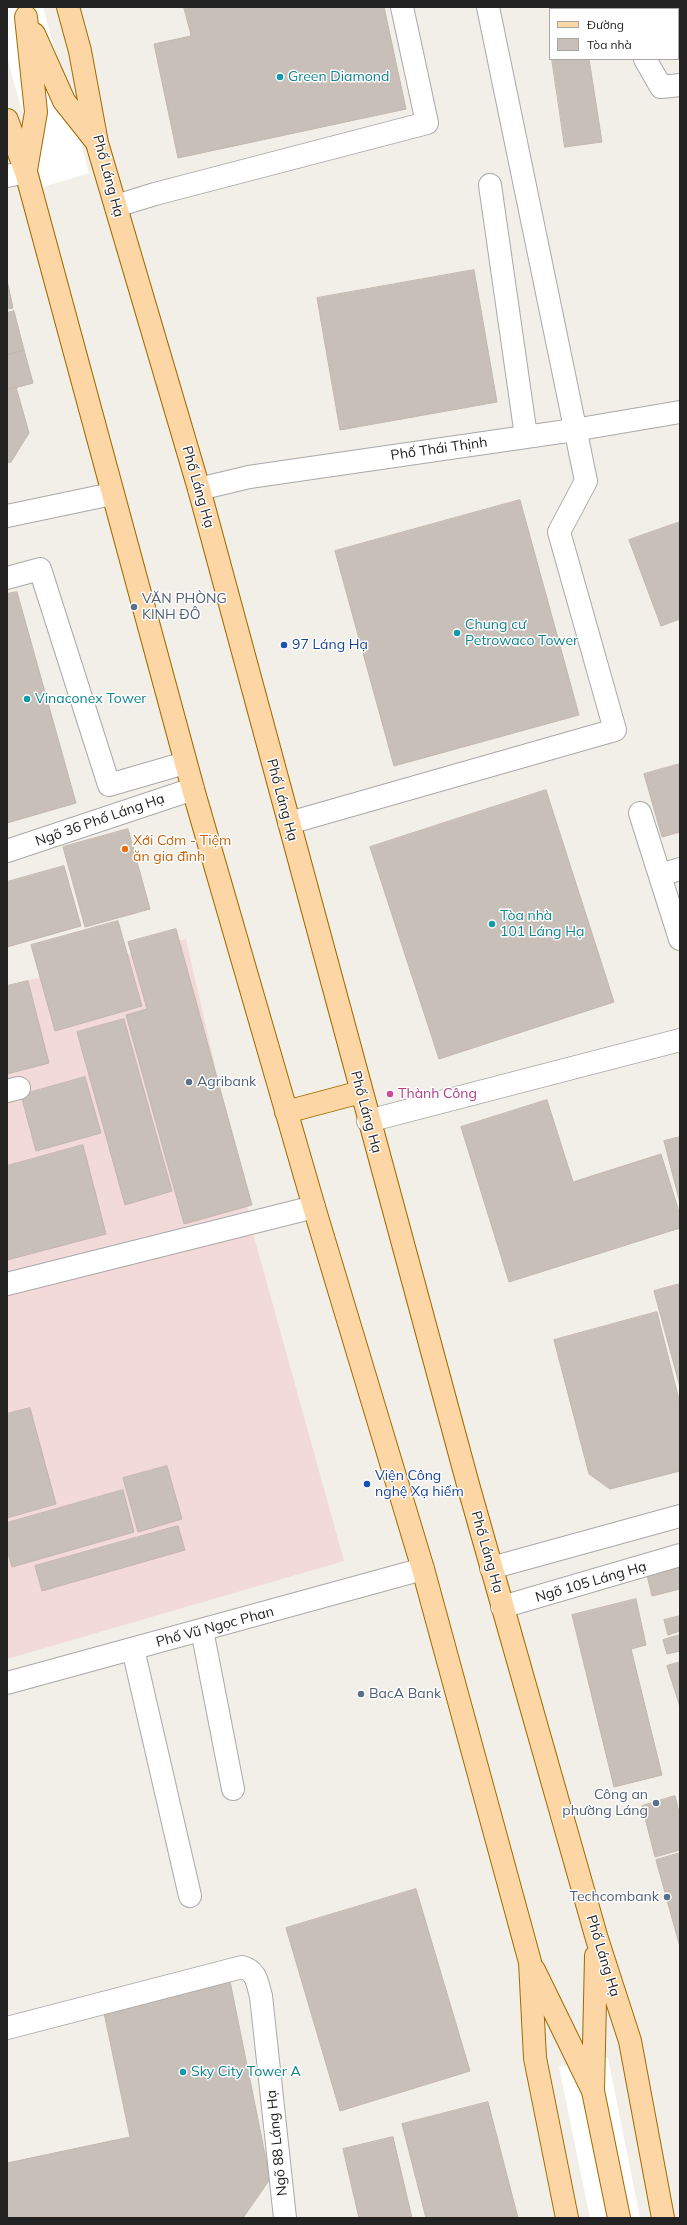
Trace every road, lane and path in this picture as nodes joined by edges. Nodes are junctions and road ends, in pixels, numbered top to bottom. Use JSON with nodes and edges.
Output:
{"nodes":[{"id":1,"x":68,"y":7,"type":"edge"},
{"id":2,"x":402,"y":7,"type":"edge"},
{"id":3,"x":488,"y":7,"type":"edge"},
{"id":4,"x":24,"y":12,"type":"edge"},
{"id":5,"x":646,"y":60,"type":"edge"},
{"id":6,"x":680,"y":85,"type":"edge"},
{"id":7,"x":7,"y":120,"type":"edge"},
{"id":8,"x":97,"y":143,"type":"junction"},
{"id":9,"x":16,"y":174,"type":"edge"},
{"id":10,"x":490,"y":185,"type":"dead end"},
{"id":11,"x":116,"y":206,"type":"junction"},
{"id":12,"x":680,"y":412,"type":"edge"},
{"id":13,"x":574,"y":430,"type":"junction"},
{"id":14,"x":526,"y":436,"type":"junction"},
{"id":15,"x":199,"y":489,"type":"junction"},
{"id":16,"x":112,"y":494,"type":"junction"},
{"id":17,"x":7,"y":516,"type":"edge"},
{"id":18,"x":7,"y":578,"type":"edge"},
{"id":19,"x":185,"y":763,"type":"junction"},
{"id":20,"x":193,"y":789,"type":"junction"},
{"id":21,"x":640,"y":813,"type":"dead end"},
{"id":22,"x":289,"y":823,"type":"junction"},
{"id":23,"x":7,"y":851,"type":"edge"},
{"id":24,"x":670,"y":872,"type":"edge"},
{"id":25,"x":680,"y":939,"type":"edge"},
{"id":26,"x":680,"y":1040,"type":"edge"},
{"id":27,"x":361,"y":1092,"type":"junction"},
{"id":28,"x":286,"y":1112,"type":"junction"},
{"id":29,"x":368,"y":1120,"type":"junction"},
{"id":30,"x":314,"y":1206,"type":"junction"},
{"id":31,"x":7,"y":1284,"type":"edge"},
{"id":32,"x":680,"y":1516,"type":"edge"},
{"id":33,"x":680,"y":1555,"type":"edge"},
{"id":34,"x":491,"y":1568,"type":"junction"},
{"id":35,"x":423,"y":1569,"type":"junction"},
{"id":36,"x":502,"y":1606,"type":"junction"},
{"id":37,"x":202,"y":1630,"type":"junction"},
{"id":38,"x":133,"y":1649,"type":"junction"},
{"id":39,"x":7,"y":1683,"type":"edge"},
{"id":40,"x":233,"y":1789,"type":"dead end"},
{"id":41,"x":190,"y":1896,"type":"dead end"},
{"id":42,"x":596,"y":1940,"type":"junction"},
{"id":43,"x":530,"y":1962,"type":"junction"},
{"id":44,"x":7,"y":2028,"type":"edge"},
{"id":45,"x":593,"y":2092,"type":"junction"},
{"id":46,"x":285,"y":2218,"type":"edge"},
{"id":47,"x":567,"y":2218,"type":"edge"},
{"id":48,"x":619,"y":2218,"type":"edge"},
{"id":49,"x":663,"y":2218,"type":"edge"}],
"edges":[{"from":1,"to":8,"type":"main road","name":"Phố Láng Hạ"},
{"from":2,"to":11,"type":"street"},
{"from":3,"to":13,"type":"street"},
{"from":4,"to":8,"type":"main road"},
{"from":4,"to":9,"type":"main road"},
{"from":5,"to":6,"type":"street"},
{"from":7,"to":9,"type":"main road"},
{"from":8,"to":11,"type":"main road","name":"Phố Láng Hạ"},
{"from":9,"to":16,"type":"main road"},
{"from":10,"to":14,"type":"street"},
{"from":11,"to":15,"type":"main road","name":"Phố Láng Hạ"},
{"from":12,"to":13,"type":"street","name":"Phố Thái Thịnh"},
{"from":13,"to":14,"type":"street","name":"Phố Thái Thịnh"},
{"from":13,"to":22,"type":"street"},
{"from":14,"to":15,"type":"street","name":"Phố Thái Thịnh"},
{"from":15,"to":22,"type":"main road","name":"Phố Láng Hạ"},
{"from":16,"to":17,"type":"street"},
{"from":16,"to":19,"type":"main road"},
{"from":18,"to":19,"type":"street"},
{"from":19,"to":20,"type":"main road"},
{"from":20,"to":23,"type":"street","name":"Ngõ 36 Phố Láng Hạ"},
{"from":20,"to":28,"type":"main road"},
{"from":21,"to":24,"type":"street"},
{"from":22,"to":27,"type":"main road","name":"Phố Láng Hạ"},
{"from":24,"to":25,"type":"street"},
{"from":26,"to":29,"type":"street"},
{"from":27,"to":28,"type":"main road"},
{"from":27,"to":29,"type":"main road","name":"Phố Láng Hạ"},
{"from":28,"to":30,"type":"main road"},
{"from":29,"to":34,"type":"main road","name":"Phố Láng Hạ"},
{"from":30,"to":31,"type":"street"},
{"from":30,"to":35,"type":"main road"},
{"from":32,"to":34,"type":"street"},
{"from":33,"to":36,"type":"street","name":"Ngõ 105 Láng Hạ"},
{"from":34,"to":36,"type":"main road","name":"Phố Láng Hạ"},
{"from":35,"to":37,"type":"street","name":"Phố Vũ Ngọc Phan"},
{"from":35,"to":43,"type":"main road"},
{"from":36,"to":42,"type":"main road","name":"Phố Láng Hạ"},
{"from":37,"to":38,"type":"street","name":"Phố Vũ Ngọc Phan"},
{"from":37,"to":40,"type":"street"},
{"from":38,"to":39,"type":"street","name":"Phố Vũ Ngọc Phan"},
{"from":38,"to":41,"type":"street"},
{"from":42,"to":45,"type":"main road"},
{"from":42,"to":49,"type":"main road","name":"Phố Láng Hạ"},
{"from":43,"to":45,"type":"main road"},
{"from":43,"to":47,"type":"main road"},
{"from":44,"to":46,"type":"street","name":"Ngõ 88 Láng Hạ"},
{"from":45,"to":48,"type":"main road"}]}
